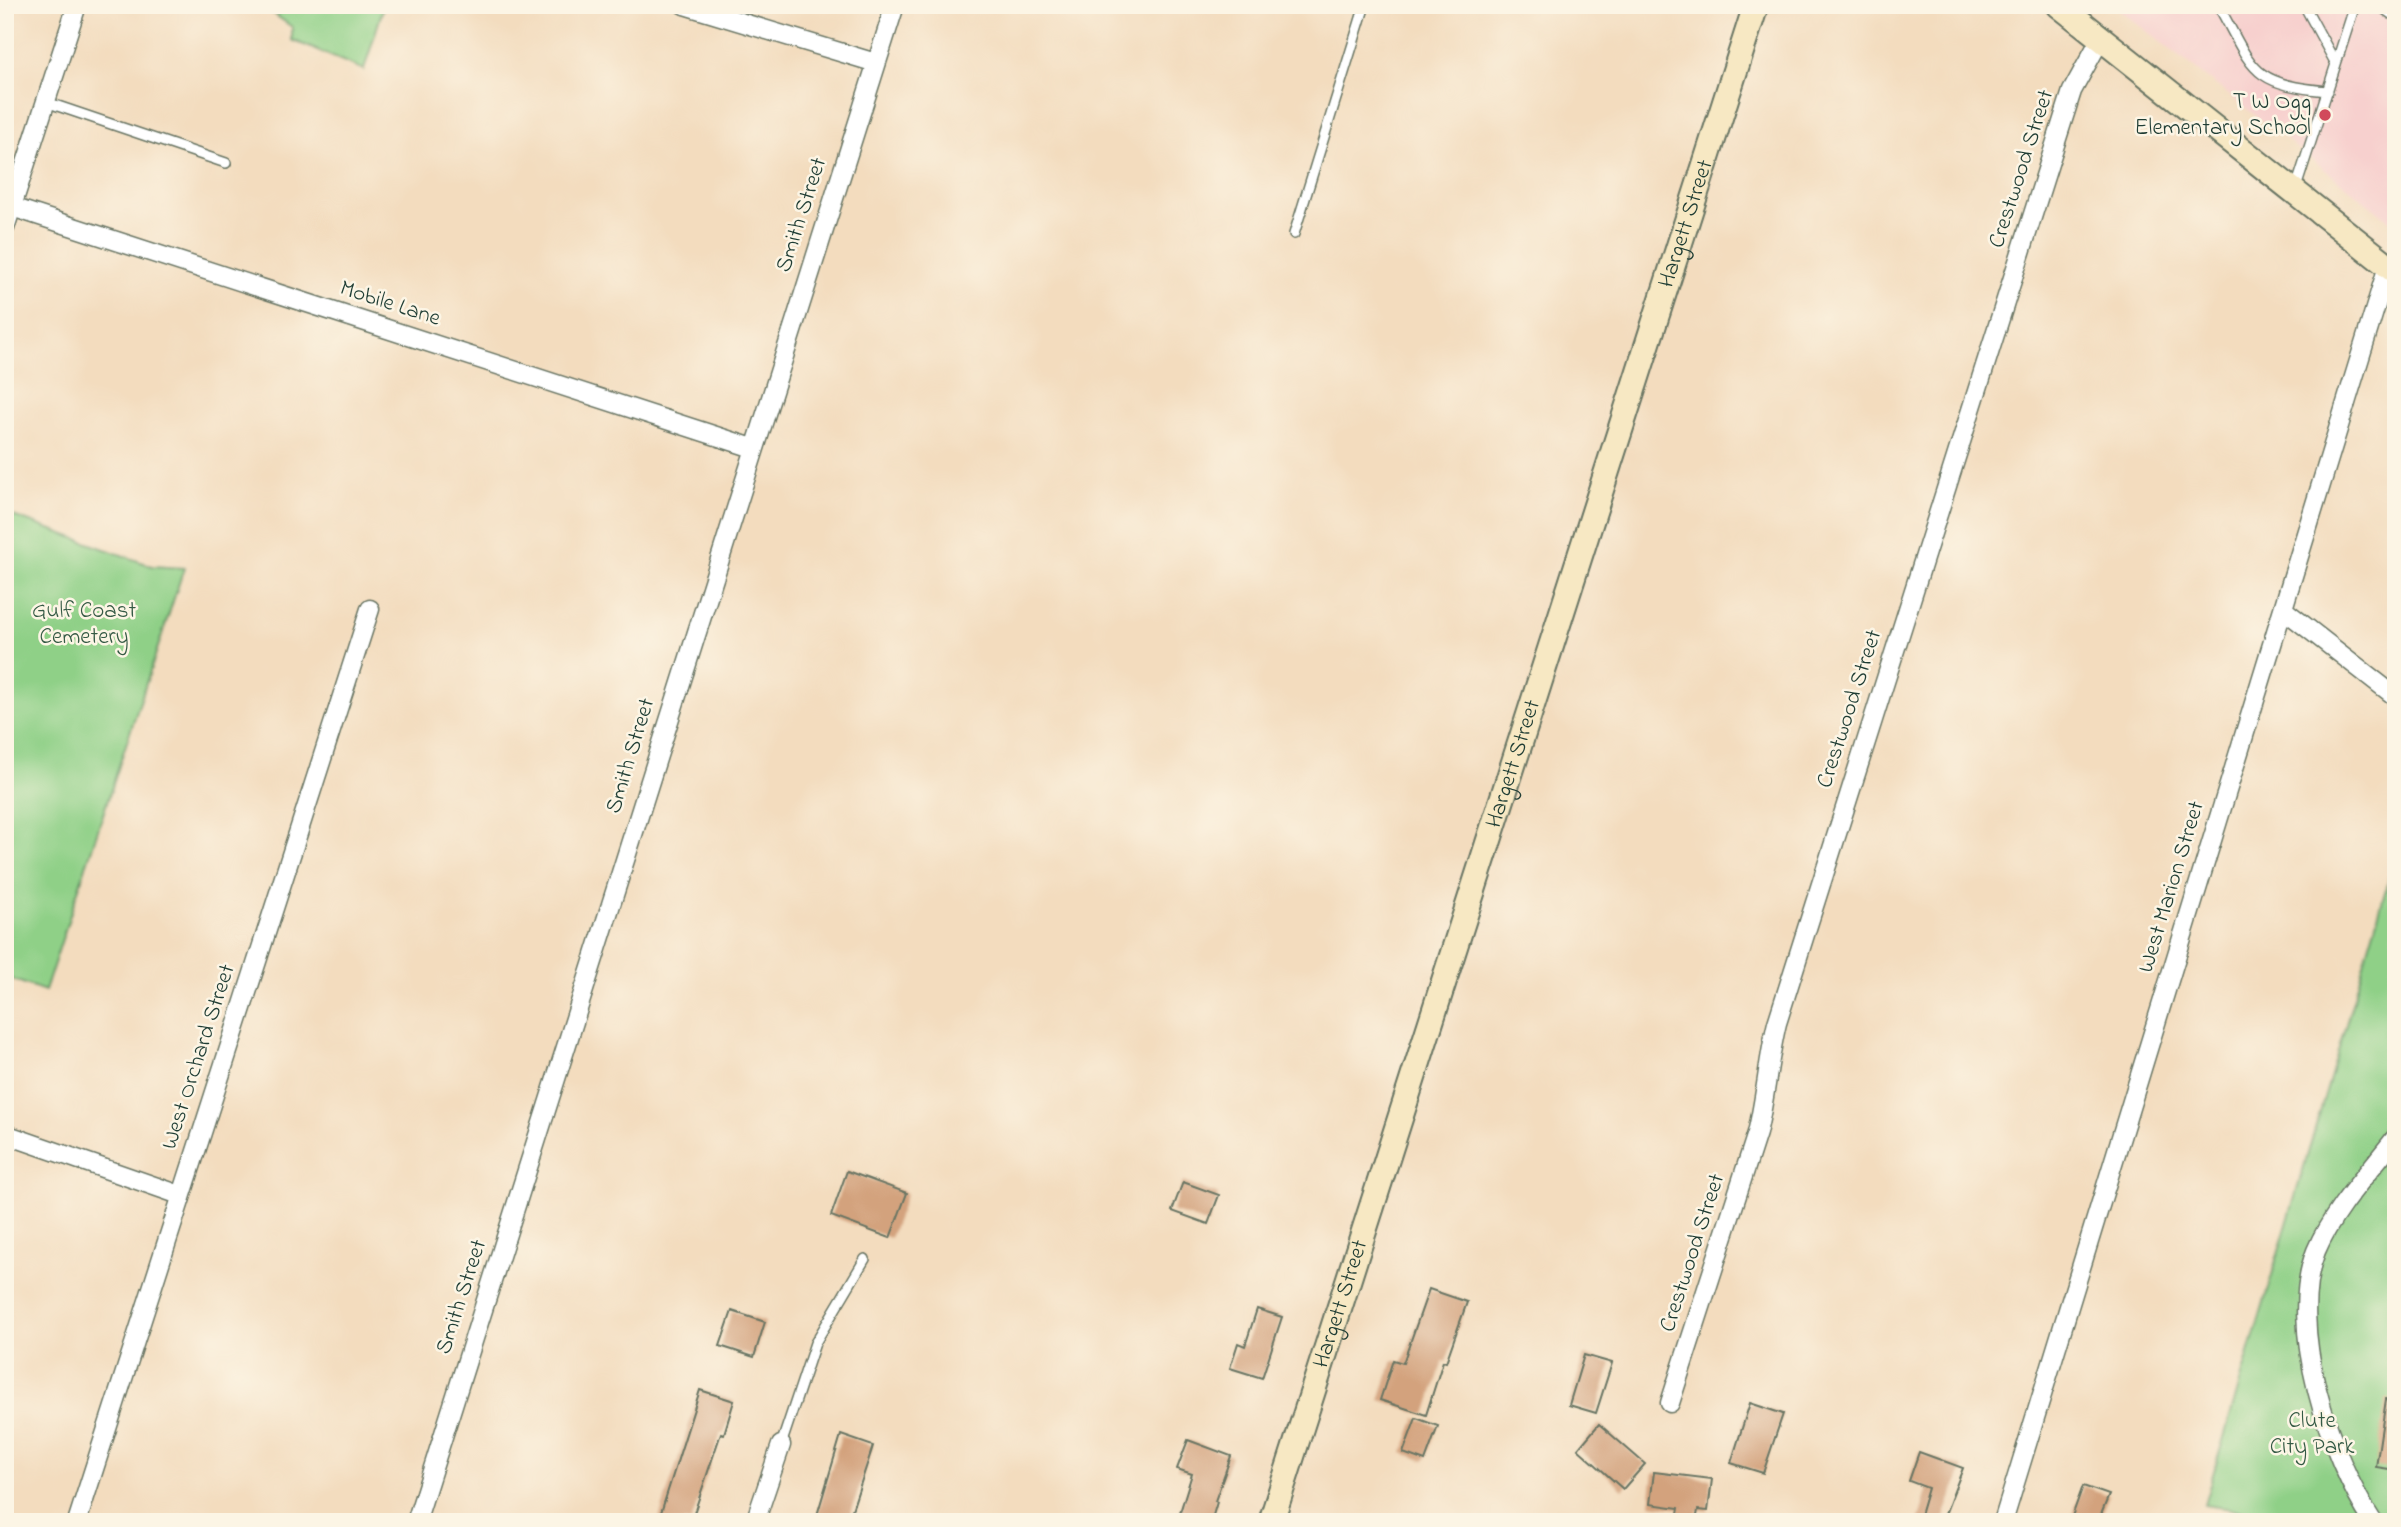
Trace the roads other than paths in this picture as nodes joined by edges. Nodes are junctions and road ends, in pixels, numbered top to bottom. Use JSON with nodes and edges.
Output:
{"nodes":[{"id":1,"x":77,"y":5,"type":"edge"},
{"id":2,"x":684,"y":5,"type":"edge"},
{"id":3,"x":895,"y":5,"type":"edge"},
{"id":4,"x":1365,"y":5,"type":"edge"},
{"id":5,"x":1756,"y":5,"type":"edge"},
{"id":6,"x":2059,"y":5,"type":"edge"},
{"id":7,"x":2218,"y":5,"type":"edge"},
{"id":8,"x":2304,"y":5,"type":"edge"},
{"id":9,"x":2355,"y":5,"type":"edge"},
{"id":10,"x":2386,"y":5,"type":"edge"},
{"id":11,"x":2396,"y":12,"type":"edge"},
{"id":12,"x":2101,"y":38,"type":"junction"},
{"id":13,"x":876,"y":63,"type":"junction"},
{"id":14,"x":2336,"y":64,"type":"junction"},
{"id":15,"x":2328,"y":91,"type":"junction"},
{"id":16,"x":46,"y":102,"type":"junction"},
{"id":17,"x":226,"y":163,"type":"dead end"},
{"id":18,"x":2295,"y":192,"type":"junction"},
{"id":19,"x":12,"y":207,"type":"junction"},
{"id":20,"x":5,"y":228,"type":"edge"},
{"id":21,"x":1294,"y":233,"type":"dead end"},
{"id":22,"x":2392,"y":269,"type":"edge"},
{"id":23,"x":753,"y":448,"type":"junction"},
{"id":24,"x":370,"y":609,"type":"dead end"},
{"id":25,"x":2283,"y":609,"type":"junction"},
{"id":26,"x":2396,"y":697,"type":"edge"},
{"id":27,"x":5,"y":1134,"type":"edge"},
{"id":28,"x":2396,"y":1137,"type":"edge"},
{"id":29,"x":180,"y":1195,"type":"junction"},
{"id":30,"x":865,"y":1259,"type":"dead end"},
{"id":31,"x":1670,"y":1403,"type":"dead end"},
{"id":32,"x":781,"y":1444,"type":"joint"},
{"id":33,"x":77,"y":1522,"type":"edge"},
{"id":34,"x":416,"y":1522,"type":"edge"},
{"id":35,"x":755,"y":1522,"type":"edge"},
{"id":36,"x":1271,"y":1522,"type":"edge"},
{"id":37,"x":2003,"y":1522,"type":"edge"},
{"id":38,"x":2373,"y":1522,"type":"edge"}],
"edges":[{"from":1,"to":16,"type":"street"},
{"from":2,"to":13,"type":"street"},
{"from":3,"to":13,"type":"street","name":"Smith Street"},
{"from":4,"to":21,"type":"lane"},
{"from":5,"to":36,"type":"street","name":"Hargett Street"},
{"from":6,"to":12,"type":"street"},
{"from":7,"to":15,"type":"lane"},
{"from":8,"to":14,"type":"lane"},
{"from":9,"to":14,"type":"lane"},
{"from":10,"to":11,"type":"street"},
{"from":12,"to":18,"type":"street"},
{"from":12,"to":31,"type":"street","name":"Crestwood Street"},
{"from":13,"to":23,"type":"street","name":"Smith Street"},
{"from":14,"to":15,"type":"lane"},
{"from":15,"to":18,"type":"lane"},
{"from":16,"to":17,"type":"lane"},
{"from":16,"to":19,"type":"street"},
{"from":18,"to":22,"type":"street"},
{"from":19,"to":20,"type":"street"},
{"from":19,"to":23,"type":"street","name":"Mobile Lane"},
{"from":22,"to":25,"type":"street","name":"West Marion Street"},
{"from":23,"to":34,"type":"street","name":"Smith Street"},
{"from":24,"to":29,"type":"street","name":"West Orchard Street"},
{"from":25,"to":26,"type":"street"},
{"from":25,"to":37,"type":"street","name":"West Marion Street"},
{"from":27,"to":29,"type":"street"},
{"from":28,"to":38,"type":"street"},
{"from":29,"to":33,"type":"street","name":"West Orchard Street"},
{"from":30,"to":32,"type":"lane"},
{"from":32,"to":35,"type":"street"}]}
